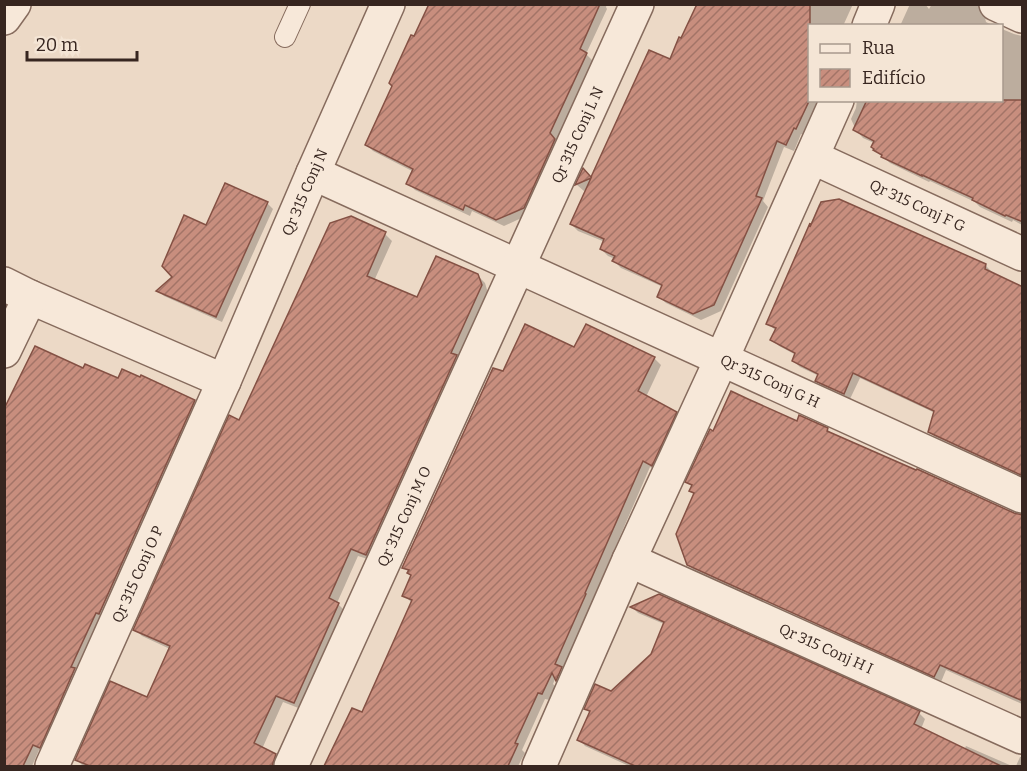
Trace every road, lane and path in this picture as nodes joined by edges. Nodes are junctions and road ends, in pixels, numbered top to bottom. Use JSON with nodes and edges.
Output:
{"nodes":[{"id":1,"x":15,"y":4,"type":"edge"},
{"id":2,"x":300,"y":4,"type":"edge"},
{"id":3,"x":388,"y":4,"type":"edge"},
{"id":4,"x":637,"y":4,"type":"edge"},
{"id":5,"x":878,"y":4,"type":"edge"},
{"id":6,"x":996,"y":4,"type":"edge"},
{"id":7,"x":1023,"y":16,"type":"edge"},
{"id":8,"x":4,"y":18,"type":"edge"},
{"id":9,"x":870,"y":24,"type":"edge"},
{"id":10,"x":285,"y":37,"type":"dead end"},
{"id":11,"x":836,"y":102,"type":"edge"},
{"id":12,"x":812,"y":157,"type":"junction"},
{"id":13,"x":313,"y":173,"type":"junction"},
{"id":14,"x":1023,"y":254,"type":"edge"},
{"id":15,"x":517,"y":265,"type":"junction"},
{"id":16,"x":17,"y":290,"type":"edge"},
{"id":17,"x":4,"y":351,"type":"edge"},
{"id":18,"x":722,"y":358,"type":"junction"},
{"id":19,"x":224,"y":381,"type":"junction"},
{"id":20,"x":1023,"y":496,"type":"edge"},
{"id":21,"x":629,"y":560,"type":"junction"},
{"id":22,"x":1023,"y":737,"type":"edge"},
{"id":23,"x":544,"y":765,"type":"edge"},
{"id":24,"x":52,"y":766,"type":"edge"},
{"id":25,"x":291,"y":766,"type":"edge"}],
"edges":[{"from":1,"to":8,"type":"street"},
{"from":2,"to":10,"type":"lane"},
{"from":3,"to":13,"type":"street","name":"Qr 315 Conj N"},
{"from":4,"to":15,"type":"street","name":"Qr 315 Conj L N"},
{"from":5,"to":9,"type":"street"},
{"from":6,"to":7,"type":"street"},
{"from":11,"to":12,"type":"street"},
{"from":12,"to":14,"type":"street","name":"Qr 315 Conj F G"},
{"from":12,"to":18,"type":"street"},
{"from":13,"to":15,"type":"street","name":"Qr 315 Conj G H"},
{"from":13,"to":19,"type":"street","name":"Qr 315 Conj N"},
{"from":15,"to":18,"type":"street","name":"Qr 315 Conj G H"},
{"from":15,"to":25,"type":"street","name":"Qr 315 Conj M O"},
{"from":16,"to":17,"type":"street"},
{"from":16,"to":19,"type":"street"},
{"from":18,"to":20,"type":"street","name":"Qr 315 Conj G H"},
{"from":18,"to":21,"type":"street"},
{"from":19,"to":24,"type":"street","name":"Qr 315 Conj O P"},
{"from":21,"to":22,"type":"street","name":"Qr 315 Conj H I"},
{"from":21,"to":23,"type":"street"}]}
